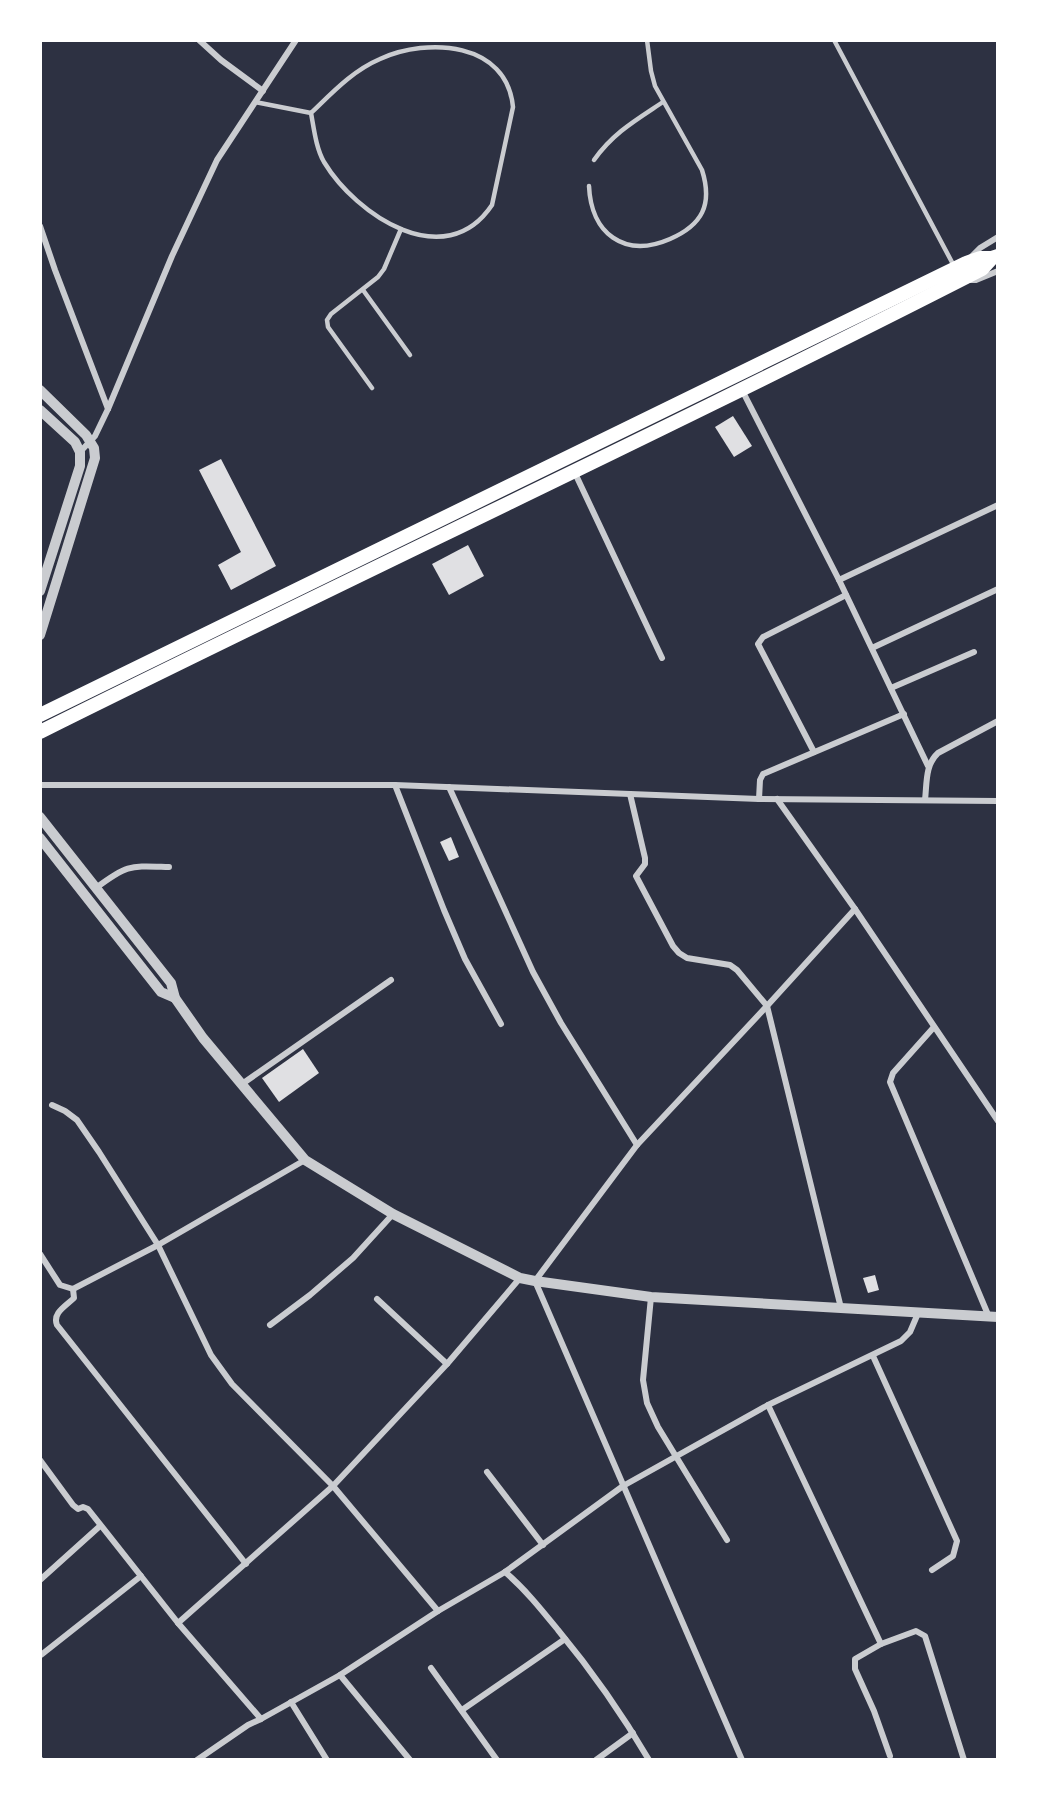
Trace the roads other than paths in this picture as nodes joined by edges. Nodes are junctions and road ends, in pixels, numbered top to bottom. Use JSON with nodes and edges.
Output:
{"nodes":[{"id":1,"x":199,"y":40,"type":"edge"},
{"id":2,"x":296,"y":40,"type":"edge"},
{"id":3,"x":647,"y":40,"type":"edge"},
{"id":4,"x":834,"y":40,"type":"edge"},
{"id":5,"x":263,"y":91,"type":"junction"},
{"id":6,"x":255,"y":102,"type":"junction"},
{"id":7,"x":663,"y":102,"type":"junction"},
{"id":8,"x":311,"y":113,"type":"junction"},
{"id":9,"x":594,"y":160,"type":"dead end"},
{"id":10,"x":589,"y":186,"type":"dead end"},
{"id":11,"x":40,"y":226,"type":"edge"},
{"id":12,"x":401,"y":229,"type":"junction"},
{"id":13,"x":998,"y":237,"type":"edge"},
{"id":14,"x":995,"y":257,"type":"edge"},
{"id":15,"x":960,"y":270,"type":"junction"},
{"id":16,"x":998,"y":272,"type":"edge"},
{"id":17,"x":363,"y":290,"type":"junction"},
{"id":18,"x":410,"y":355,"type":"dead end"},
{"id":19,"x":735,"y":376,"type":"junction"},
{"id":20,"x":372,"y":388,"type":"dead end"},
{"id":21,"x":40,"y":390,"type":"edge"},
{"id":22,"x":742,"y":390,"type":"junction"},
{"id":23,"x":108,"y":409,"type":"junction"},
{"id":24,"x":40,"y":410,"type":"edge"},
{"id":25,"x":90,"y":442,"type":"junction"},
{"id":26,"x":80,"y":452,"type":"junction"},
{"id":27,"x":574,"y":470,"type":"junction"},
{"id":28,"x":998,"y":505,"type":"edge"},
{"id":29,"x":839,"y":580,"type":"junction"},
{"id":30,"x":998,"y":589,"type":"edge"},
{"id":31,"x":40,"y":591,"type":"edge"},
{"id":32,"x":846,"y":595,"type":"junction"},
{"id":33,"x":40,"y":635,"type":"edge"},
{"id":34,"x":872,"y":648,"type":"junction"},
{"id":35,"x":974,"y":652,"type":"dead end"},
{"id":36,"x":662,"y":658,"type":"dead end"},
{"id":37,"x":891,"y":688,"type":"junction"},
{"id":38,"x":903,"y":714,"type":"junction"},
{"id":39,"x":40,"y":715,"type":"edge"},
{"id":40,"x":998,"y":721,"type":"edge"},
{"id":41,"x":40,"y":732,"type":"edge"},
{"id":42,"x":814,"y":752,"type":"junction"},
{"id":43,"x":928,"y":766,"type":"junction"},
{"id":44,"x":40,"y":785,"type":"edge"},
{"id":45,"x":395,"y":785,"type":"junction"},
{"id":46,"x":449,"y":787,"type":"junction"},
{"id":47,"x":630,"y":794,"type":"junction"},
{"id":48,"x":759,"y":799,"type":"junction"},
{"id":49,"x":777,"y":799,"type":"junction"},
{"id":50,"x":926,"y":800,"type":"junction"},
{"id":51,"x":998,"y":801,"type":"edge"},
{"id":52,"x":40,"y":817,"type":"edge"},
{"id":53,"x":40,"y":838,"type":"edge"},
{"id":54,"x":169,"y":867,"type":"dead end"},
{"id":55,"x":96,"y":888,"type":"junction"},
{"id":56,"x":855,"y":909,"type":"junction"},
{"id":57,"x":391,"y":980,"type":"dead end"},
{"id":58,"x":175,"y":998,"type":"junction"},
{"id":59,"x":767,"y":1006,"type":"junction"},
{"id":60,"x":501,"y":1024,"type":"dead end"},
{"id":61,"x":934,"y":1027,"type":"junction"},
{"id":62,"x":241,"y":1085,"type":"junction"},
{"id":63,"x":52,"y":1105,"type":"dead end"},
{"id":64,"x":998,"y":1121,"type":"edge"},
{"id":65,"x":637,"y":1145,"type":"junction"},
{"id":66,"x":305,"y":1160,"type":"junction"},
{"id":67,"x":393,"y":1214,"type":"junction"},
{"id":68,"x":158,"y":1245,"type":"junction"},
{"id":69,"x":40,"y":1254,"type":"edge"},
{"id":70,"x":520,"y":1278,"type":"junction"},
{"id":71,"x":535,"y":1281,"type":"junction"},
{"id":72,"x":72,"y":1289,"type":"junction"},
{"id":73,"x":651,"y":1297,"type":"junction"},
{"id":74,"x":377,"y":1299,"type":"dead end"},
{"id":75,"x":842,"y":1309,"type":"junction"},
{"id":76,"x":919,"y":1311,"type":"junction"},
{"id":77,"x":993,"y":1317,"type":"edge"},
{"id":78,"x":270,"y":1325,"type":"dead end"},
{"id":79,"x":873,"y":1356,"type":"junction"},
{"id":80,"x":447,"y":1364,"type":"junction"},
{"id":81,"x":768,"y":1406,"type":"junction"},
{"id":82,"x":676,"y":1457,"type":"junction"},
{"id":83,"x":40,"y":1460,"type":"edge"},
{"id":84,"x":487,"y":1473,"type":"dead end"},
{"id":85,"x":333,"y":1486,"type":"junction"},
{"id":86,"x":623,"y":1486,"type":"junction"},
{"id":87,"x":100,"y":1526,"type":"junction"},
{"id":88,"x":727,"y":1540,"type":"dead end"},
{"id":89,"x":543,"y":1545,"type":"junction"},
{"id":90,"x":246,"y":1564,"type":"junction"},
{"id":91,"x":932,"y":1570,"type":"dead end"},
{"id":92,"x":505,"y":1572,"type":"junction"},
{"id":93,"x":141,"y":1576,"type":"junction"},
{"id":94,"x":40,"y":1580,"type":"edge"},
{"id":95,"x":438,"y":1611,"type":"junction"},
{"id":96,"x":178,"y":1623,"type":"junction"},
{"id":97,"x":566,"y":1639,"type":"junction"},
{"id":98,"x":881,"y":1644,"type":"junction"},
{"id":99,"x":41,"y":1654,"type":"edge"},
{"id":100,"x":431,"y":1668,"type":"dead end"},
{"id":101,"x":340,"y":1675,"type":"junction"},
{"id":102,"x":291,"y":1702,"type":"junction"},
{"id":103,"x":462,"y":1710,"type":"junction"},
{"id":104,"x":261,"y":1719,"type":"junction"},
{"id":105,"x":633,"y":1733,"type":"junction"},
{"id":106,"x":207,"y":1753,"type":"junction"},
{"id":107,"x":890,"y":1756,"type":"dead end"},
{"id":108,"x":196,"y":1760,"type":"edge"},
{"id":109,"x":210,"y":1760,"type":"edge"},
{"id":110,"x":327,"y":1760,"type":"edge"},
{"id":111,"x":410,"y":1760,"type":"edge"},
{"id":112,"x":497,"y":1760,"type":"edge"},
{"id":113,"x":596,"y":1760,"type":"edge"},
{"id":114,"x":649,"y":1760,"type":"edge"},
{"id":115,"x":742,"y":1760,"type":"edge"},
{"id":116,"x":964,"y":1760,"type":"edge"}],
"edges":[{"from":1,"to":5,"type":"street"},
{"from":2,"to":5,"type":"street"},
{"from":3,"to":7,"type":"lane"},
{"from":4,"to":15,"type":"lane"},
{"from":5,"to":6,"type":"street"},
{"from":6,"to":8,"type":"lane"},
{"from":6,"to":23,"type":"street"},
{"from":7,"to":9,"type":"lane"},
{"from":7,"to":10,"type":"lane"},
{"from":8,"to":12,"type":"lane"},
{"from":8,"to":12,"type":"lane"},
{"from":11,"to":23,"type":"street"},
{"from":12,"to":17,"type":"lane"},
{"from":13,"to":15,"type":"street"},
{"from":14,"to":15,"type":"main road"},
{"from":15,"to":16,"type":"street"},
{"from":15,"to":19,"type":"main road"},
{"from":15,"to":22,"type":"main road"},
{"from":17,"to":18,"type":"lane"},
{"from":17,"to":20,"type":"lane"},
{"from":19,"to":22,"type":"street"},
{"from":19,"to":39,"type":"main road"},
{"from":21,"to":25,"type":"street"},
{"from":22,"to":27,"type":"main road"},
{"from":22,"to":29,"type":"street"},
{"from":23,"to":25,"type":"street"},
{"from":24,"to":26,"type":"street"},
{"from":25,"to":26,"type":"street"},
{"from":25,"to":33,"type":"street"},
{"from":26,"to":31,"type":"street"},
{"from":27,"to":36,"type":"street"},
{"from":27,"to":41,"type":"main road"},
{"from":28,"to":29,"type":"street"},
{"from":29,"to":32,"type":"street"},
{"from":30,"to":34,"type":"street"},
{"from":32,"to":34,"type":"street"},
{"from":32,"to":42,"type":"street"},
{"from":34,"to":37,"type":"street"},
{"from":35,"to":37,"type":"street"},
{"from":37,"to":38,"type":"street"},
{"from":38,"to":42,"type":"street"},
{"from":38,"to":43,"type":"street"},
{"from":40,"to":43,"type":"street"},
{"from":42,"to":48,"type":"street"},
{"from":43,"to":50,"type":"street"},
{"from":44,"to":45,"type":"street"},
{"from":45,"to":46,"type":"street"},
{"from":45,"to":60,"type":"street"},
{"from":46,"to":47,"type":"street"},
{"from":46,"to":65,"type":"street"},
{"from":47,"to":48,"type":"street"},
{"from":47,"to":59,"type":"street"},
{"from":48,"to":49,"type":"street"},
{"from":49,"to":50,"type":"street"},
{"from":49,"to":56,"type":"street"},
{"from":50,"to":51,"type":"street"},
{"from":52,"to":55,"type":"street"},
{"from":53,"to":58,"type":"street"},
{"from":54,"to":55,"type":"street"},
{"from":55,"to":58,"type":"street"},
{"from":56,"to":59,"type":"street"},
{"from":56,"to":61,"type":"street"},
{"from":57,"to":62,"type":"street"},
{"from":58,"to":62,"type":"street"},
{"from":59,"to":65,"type":"street"},
{"from":59,"to":75,"type":"street"},
{"from":61,"to":64,"type":"street"},
{"from":61,"to":77,"type":"street"},
{"from":62,"to":66,"type":"street"},
{"from":63,"to":68,"type":"street"},
{"from":65,"to":71,"type":"street"},
{"from":66,"to":67,"type":"street"},
{"from":66,"to":68,"type":"street"},
{"from":67,"to":70,"type":"street"},
{"from":67,"to":78,"type":"street"},
{"from":68,"to":72,"type":"street"},
{"from":68,"to":85,"type":"street"},
{"from":69,"to":72,"type":"street"},
{"from":70,"to":71,"type":"street"},
{"from":70,"to":80,"type":"street"},
{"from":71,"to":73,"type":"street"},
{"from":71,"to":86,"type":"street"},
{"from":72,"to":90,"type":"street"},
{"from":73,"to":75,"type":"street"},
{"from":73,"to":82,"type":"street"},
{"from":74,"to":80,"type":"street"},
{"from":75,"to":76,"type":"street"},
{"from":76,"to":77,"type":"street"},
{"from":76,"to":79,"type":"street"},
{"from":79,"to":81,"type":"street"},
{"from":79,"to":91,"type":"street"},
{"from":80,"to":85,"type":"street"},
{"from":81,"to":82,"type":"street"},
{"from":81,"to":98,"type":"street"},
{"from":82,"to":86,"type":"street"},
{"from":82,"to":88,"type":"street"},
{"from":83,"to":87,"type":"street"},
{"from":84,"to":89,"type":"street"},
{"from":85,"to":90,"type":"street"},
{"from":85,"to":95,"type":"street"},
{"from":86,"to":89,"type":"street"},
{"from":86,"to":115,"type":"street"},
{"from":87,"to":93,"type":"street"},
{"from":87,"to":94,"type":"street"},
{"from":89,"to":92,"type":"street"},
{"from":90,"to":96,"type":"street"},
{"from":92,"to":95,"type":"street"},
{"from":92,"to":97,"type":"street"},
{"from":93,"to":96,"type":"street"},
{"from":93,"to":99,"type":"street"},
{"from":95,"to":101,"type":"street"},
{"from":96,"to":104,"type":"street"},
{"from":97,"to":103,"type":"street"},
{"from":97,"to":105,"type":"street"},
{"from":98,"to":107,"type":"street"},
{"from":98,"to":116,"type":"street"},
{"from":100,"to":103,"type":"street"},
{"from":101,"to":102,"type":"street"},
{"from":101,"to":111,"type":"street"},
{"from":102,"to":104,"type":"street"},
{"from":102,"to":110,"type":"street"},
{"from":103,"to":112,"type":"street"},
{"from":104,"to":106,"type":"street"},
{"from":105,"to":113,"type":"street"},
{"from":105,"to":114,"type":"street"},
{"from":106,"to":108,"type":"street"},
{"from":106,"to":109,"type":"street"}]}
